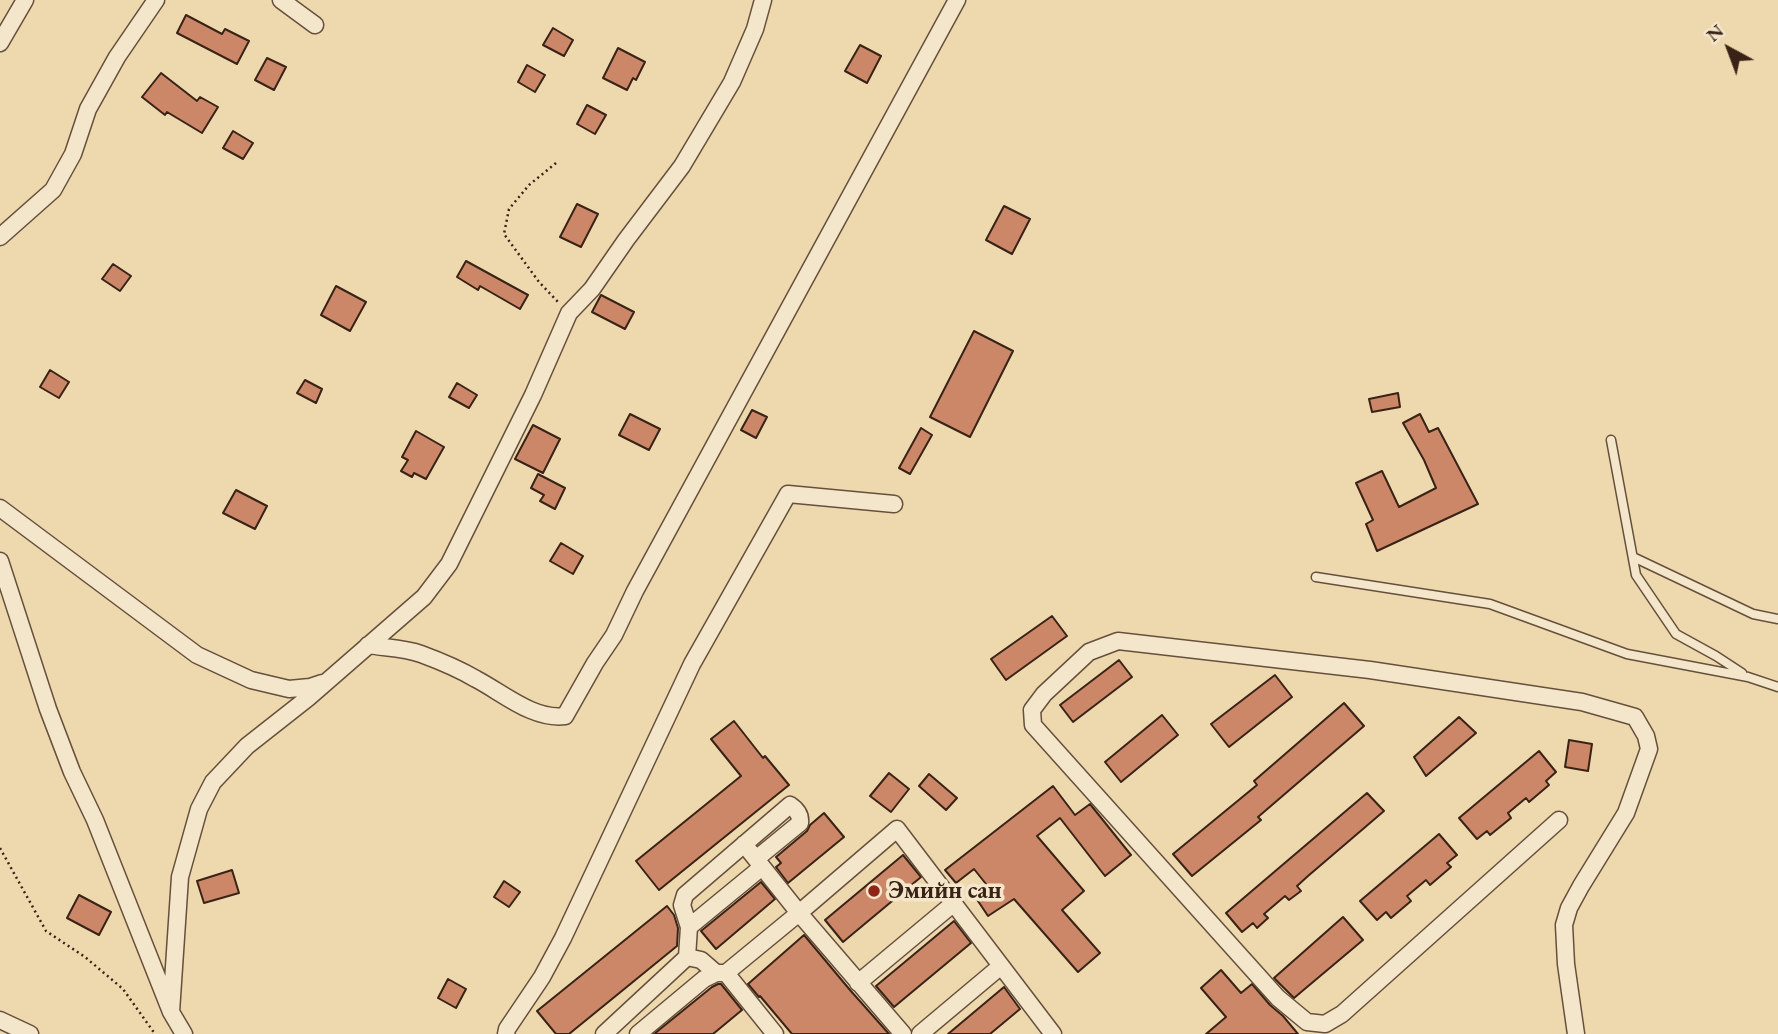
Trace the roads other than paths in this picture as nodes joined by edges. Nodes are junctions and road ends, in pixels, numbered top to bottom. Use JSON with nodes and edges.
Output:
{"nodes":[{"id":1,"x":25,"y":0,"type":"edge"},
{"id":2,"x":156,"y":0,"type":"edge"},
{"id":3,"x":281,"y":0,"type":"edge"},
{"id":4,"x":763,"y":0,"type":"edge"},
{"id":5,"x":957,"y":0,"type":"edge"},
{"id":6,"x":316,"y":25,"type":"dead end"},
{"id":7,"x":0,"y":43,"type":"edge"},
{"id":8,"x":0,"y":237,"type":"edge"},
{"id":9,"x":1611,"y":440,"type":"dead end"},
{"id":10,"x":894,"y":504,"type":"dead end"},
{"id":11,"x":0,"y":508,"type":"edge"},
{"id":12,"x":1633,"y":557,"type":"junction"},
{"id":13,"x":0,"y":561,"type":"edge"},
{"id":14,"x":1316,"y":577,"type":"dead end"},
{"id":15,"x":1778,"y":619,"type":"edge"},
{"id":16,"x":368,"y":645,"type":"junction"},
{"id":17,"x":1748,"y":677,"type":"junction"},
{"id":18,"x":328,"y":681,"type":"junction"},
{"id":19,"x":1778,"y":687,"type":"edge"},
{"id":20,"x":1559,"y":820,"type":"dead end"},
{"id":21,"x":744,"y":844,"type":"junction"},
{"id":22,"x":759,"y":863,"type":"junction"},
{"id":23,"x":954,"y":903,"type":"junction"},
{"id":24,"x":799,"y":912,"type":"junction"},
{"id":25,"x":689,"y":927,"type":"junction"},
{"id":26,"x":687,"y":957,"type":"junction"},
{"id":27,"x":1001,"y":966,"type":"junction"},
{"id":28,"x":721,"y":973,"type":"junction"},
{"id":29,"x":858,"y":983,"type":"junction"},
{"id":30,"x":171,"y":1012,"type":"junction"},
{"id":31,"x":0,"y":1020,"type":"edge"},
{"id":32,"x":770,"y":1032,"type":"edge"},
{"id":33,"x":1050,"y":1033,"type":"edge"},
{"id":34,"x":30,"y":1034,"type":"edge"},
{"id":35,"x":184,"y":1034,"type":"edge"},
{"id":36,"x":506,"y":1034,"type":"edge"},
{"id":37,"x":604,"y":1034,"type":"edge"},
{"id":38,"x":638,"y":1034,"type":"edge"},
{"id":39,"x":903,"y":1034,"type":"edge"},
{"id":40,"x":920,"y":1034,"type":"edge"},
{"id":41,"x":1576,"y":1034,"type":"edge"}],
"edges":[{"from":1,"to":7,"type":"street"},
{"from":2,"to":8,"type":"street"},
{"from":3,"to":6,"type":"street"},
{"from":4,"to":16,"type":"street"},
{"from":5,"to":16,"type":"street"},
{"from":9,"to":12,"type":"lane"},
{"from":10,"to":36,"type":"street"},
{"from":11,"to":18,"type":"street"},
{"from":12,"to":15,"type":"lane"},
{"from":12,"to":17,"type":"lane"},
{"from":13,"to":30,"type":"street"},
{"from":14,"to":17,"type":"lane"},
{"from":16,"to":18,"type":"street"},
{"from":17,"to":19,"type":"lane"},
{"from":18,"to":30,"type":"street"},
{"from":20,"to":41,"type":"street"},
{"from":21,"to":22,"type":"street"},
{"from":21,"to":22,"type":"street"},
{"from":21,"to":25,"type":"street"},
{"from":22,"to":24,"type":"street"},
{"from":22,"to":25,"type":"street"},
{"from":23,"to":24,"type":"street"},
{"from":23,"to":27,"type":"street"},
{"from":23,"to":29,"type":"street"},
{"from":24,"to":28,"type":"street"},
{"from":24,"to":29,"type":"street"},
{"from":25,"to":26,"type":"street"},
{"from":26,"to":28,"type":"street"},
{"from":26,"to":37,"type":"street"},
{"from":27,"to":33,"type":"street"},
{"from":27,"to":40,"type":"street"},
{"from":28,"to":32,"type":"street"},
{"from":28,"to":38,"type":"street"},
{"from":29,"to":39,"type":"street"},
{"from":30,"to":35,"type":"street"},
{"from":31,"to":34,"type":"street"}]}
